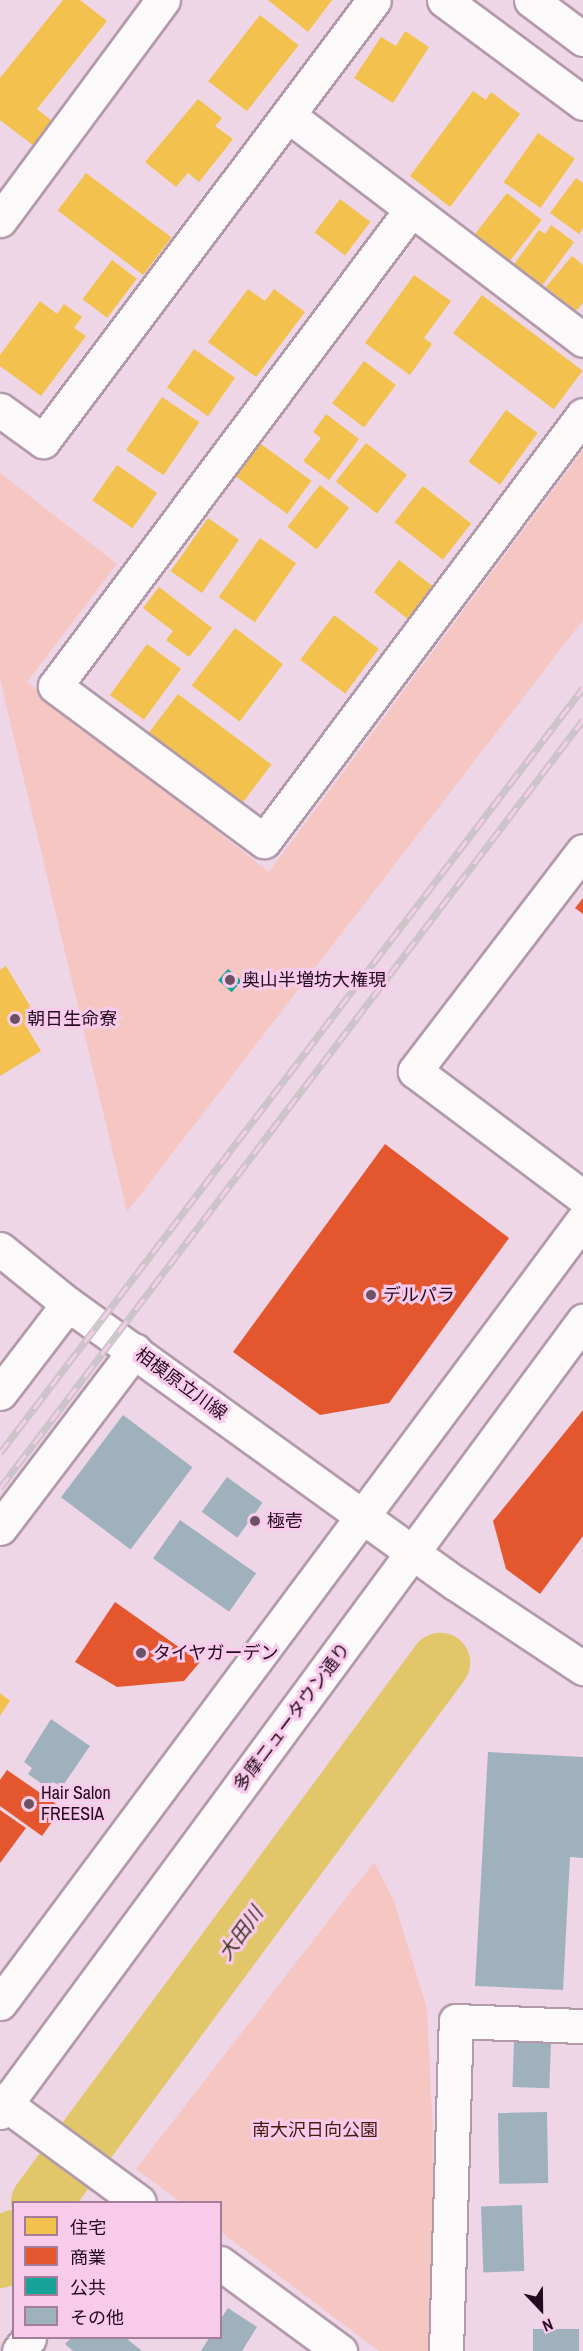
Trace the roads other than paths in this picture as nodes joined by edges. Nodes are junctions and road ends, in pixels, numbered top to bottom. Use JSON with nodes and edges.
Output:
{"nodes":[{"id":1,"x":163,"y":0,"type":"edge"},
{"id":2,"x":374,"y":0,"type":"edge"},
{"id":3,"x":444,"y":0,"type":"edge"},
{"id":4,"x":531,"y":0,"type":"edge"},
{"id":5,"x":583,"y":39,"type":"edge"},
{"id":6,"x":583,"y":103,"type":"edge"},
{"id":7,"x":288,"y":116,"type":"junction"},
{"id":8,"x":411,"y":210,"type":"junction"},
{"id":9,"x":0,"y":220,"type":"edge"},
{"id":10,"x":583,"y":340,"type":"edge"},
{"id":11,"x":0,"y":410,"type":"edge"},
{"id":12,"x":583,"y":415,"type":"edge"},
{"id":13,"x":583,"y":851,"type":"edge"},
{"id":14,"x":583,"y":1197,"type":"edge"},
{"id":15,"x":583,"y":1220,"type":"edge"},
{"id":16,"x":0,"y":1250,"type":"edge"},
{"id":17,"x":68,"y":1304,"type":"junction"},
{"id":18,"x":583,"y":1321,"type":"edge"},
{"id":19,"x":135,"y":1350,"type":"junction"},
{"id":20,"x":0,"y":1394,"type":"edge"},
{"id":21,"x":363,"y":1516,"type":"junction"},
{"id":22,"x":0,"y":1528,"type":"edge"},
{"id":23,"x":414,"y":1553,"type":"junction"},
{"id":24,"x":583,"y":1668,"type":"edge"},
{"id":25,"x":4,"y":1988,"type":"edge"},
{"id":26,"x":583,"y":2026,"type":"edge"},
{"id":27,"x":2,"y":2105,"type":"edge"},
{"id":28,"x":128,"y":2196,"type":"edge"},
{"id":29,"x":222,"y":2264,"type":"edge"},
{"id":30,"x":340,"y":2351,"type":"edge"},
{"id":31,"x":446,"y":2351,"type":"edge"}],
"edges":[{"from":1,"to":9,"type":"street"},
{"from":2,"to":7,"type":"street"},
{"from":3,"to":6,"type":"street"},
{"from":4,"to":5,"type":"street"},
{"from":7,"to":8,"type":"street"},
{"from":7,"to":11,"type":"street"},
{"from":8,"to":10,"type":"street"},
{"from":8,"to":12,"type":"street"},
{"from":13,"to":14,"type":"street"},
{"from":15,"to":21,"type":"street"},
{"from":16,"to":17,"type":"street","name":"相模原立川線"},
{"from":17,"to":19,"type":"street","name":"相模原立川線"},
{"from":17,"to":20,"type":"street"},
{"from":18,"to":23,"type":"street","name":"多摩ニュータウン通り"},
{"from":19,"to":21,"type":"street","name":"相模原立川線"},
{"from":19,"to":22,"type":"street"},
{"from":21,"to":23,"type":"street","name":"相模原立川線"},
{"from":21,"to":25,"type":"street"},
{"from":23,"to":24,"type":"street","name":"相模原立川線"},
{"from":23,"to":27,"type":"street","name":"多摩ニュータウン通り"},
{"from":26,"to":31,"type":"street"},
{"from":27,"to":28,"type":"street"},
{"from":29,"to":30,"type":"street"}]}
